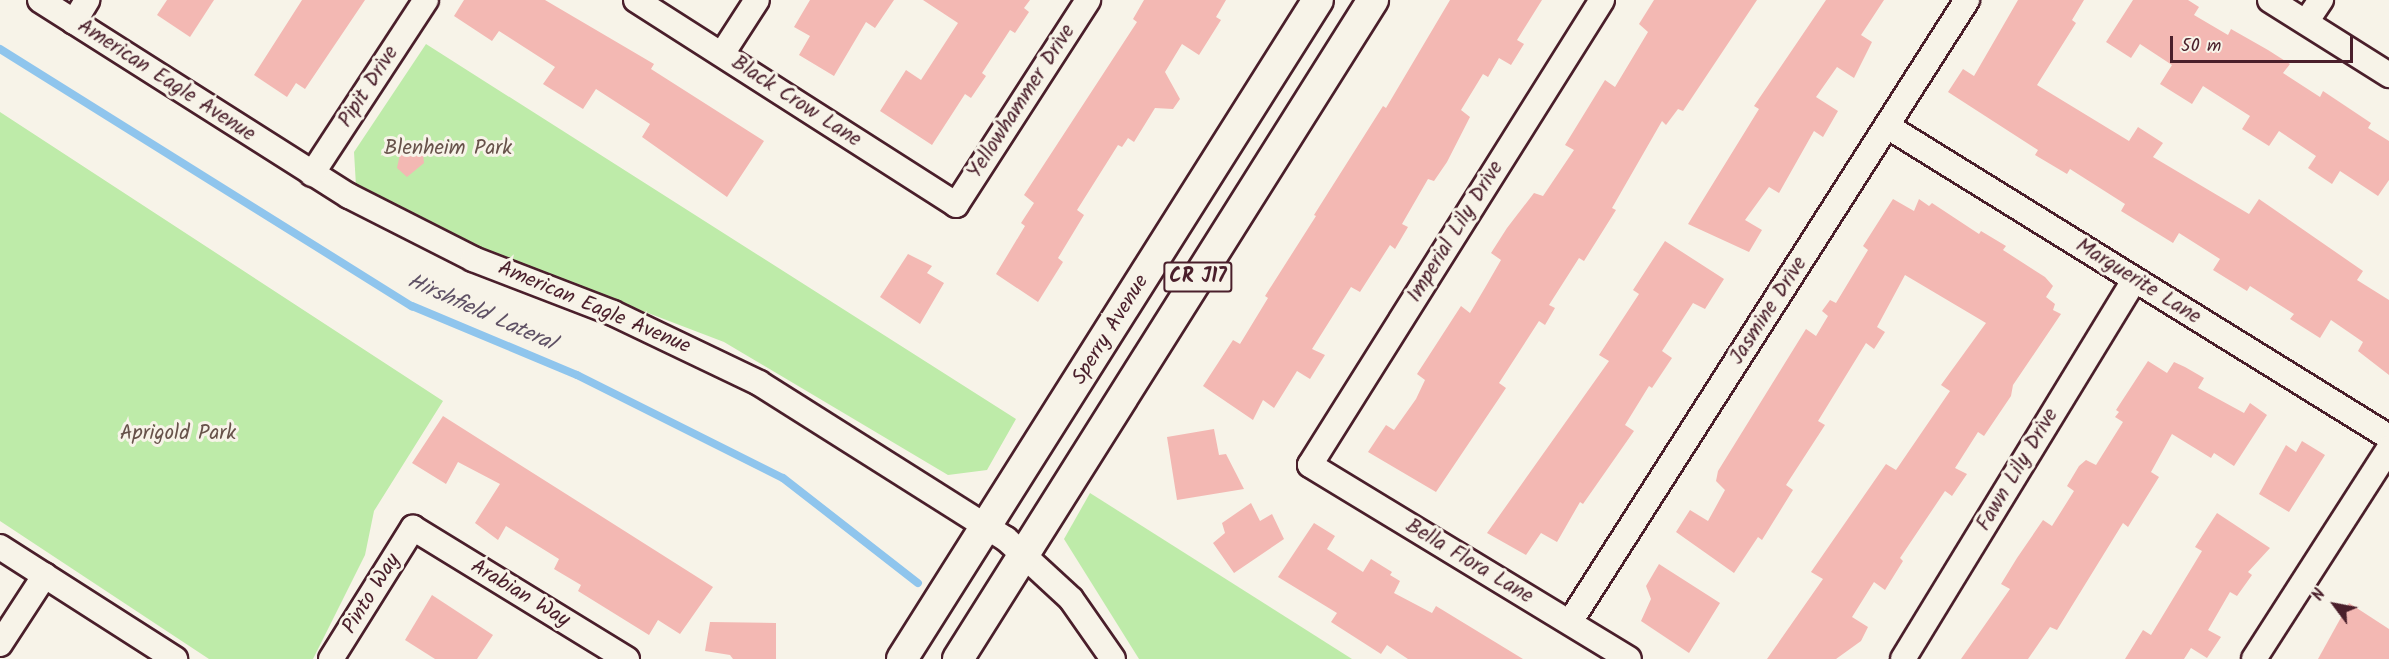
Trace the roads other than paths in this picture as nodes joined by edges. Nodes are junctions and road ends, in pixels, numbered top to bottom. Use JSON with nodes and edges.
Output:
{"nodes":[{"id":1,"x":39,"y":0,"type":"edge"},
{"id":2,"x":87,"y":0,"type":"edge"},
{"id":3,"x":426,"y":0,"type":"edge"},
{"id":4,"x":636,"y":0,"type":"edge"},
{"id":5,"x":757,"y":0,"type":"edge"},
{"id":6,"x":1088,"y":0,"type":"edge"},
{"id":7,"x":1318,"y":0,"type":"edge"},
{"id":8,"x":1373,"y":0,"type":"edge"},
{"id":9,"x":1602,"y":0,"type":"edge"},
{"id":10,"x":1967,"y":0,"type":"edge"},
{"id":11,"x":2270,"y":0,"type":"edge"},
{"id":12,"x":2320,"y":0,"type":"edge"},
{"id":13,"x":74,"y":22,"type":"junction"},
{"id":14,"x":2306,"y":22,"type":"junction"},
{"id":15,"x":722,"y":54,"type":"junction"},
{"id":16,"x":2389,"y":75,"type":"edge"},
{"id":17,"x":1887,"y":126,"type":"junction"},
{"id":18,"x":312,"y":174,"type":"junction"},
{"id":19,"x":956,"y":205,"type":"joint"},
{"id":20,"x":2134,"y":280,"type":"junction"},
{"id":21,"x":2389,"y":437,"type":"edge"},
{"id":22,"x":2389,"y":449,"type":"edge"},
{"id":23,"x":1310,"y":465,"type":"joint"},
{"id":24,"x":987,"y":527,"type":"junction"},
{"id":25,"x":413,"y":528,"type":"joint"},
{"id":26,"x":0,"y":547,"type":"edge"},
{"id":27,"x":1024,"y":553,"type":"junction"},
{"id":28,"x":45,"y":575,"type":"junction"},
{"id":29,"x":1570,"y":622,"type":"junction"},
{"id":30,"x":0,"y":644,"type":"edge"},
{"id":31,"x":176,"y":659,"type":"edge"},
{"id":32,"x":331,"y":659,"type":"edge"},
{"id":33,"x":627,"y":659,"type":"edge"},
{"id":34,"x":902,"y":659,"type":"edge"},
{"id":35,"x":958,"y":659,"type":"edge"},
{"id":36,"x":1113,"y":659,"type":"edge"},
{"id":37,"x":1629,"y":659,"type":"edge"},
{"id":38,"x":1903,"y":659,"type":"edge"},
{"id":39,"x":2254,"y":659,"type":"edge"}],
"edges":[{"from":1,"to":13,"type":"street","name":"American Eagle Avenue"},
{"from":2,"to":13,"type":"street"},
{"from":3,"to":18,"type":"street","name":"Pipit Drive"},
{"from":4,"to":15,"type":"street","name":"Black Crow Lane"},
{"from":5,"to":15,"type":"street"},
{"from":6,"to":19,"type":"street","name":"Yellowhammer Drive"},
{"from":7,"to":24,"type":"main road","name":"Sperry Avenue","number":"CR J17"},
{"from":8,"to":27,"type":"main road","number":"CR J17"},
{"from":9,"to":23,"type":"street","name":"Imperial Lily Drive"},
{"from":10,"to":17,"type":"street","name":"Jasmine Drive"},
{"from":11,"to":14,"type":"street"},
{"from":12,"to":14,"type":"street"},
{"from":13,"to":18,"type":"street","name":"American Eagle Avenue"},
{"from":14,"to":16,"type":"street"},
{"from":15,"to":19,"type":"street","name":"Black Crow Lane"},
{"from":17,"to":20,"type":"street","name":"Marguerite Lane"},
{"from":17,"to":29,"type":"street","name":"Jasmine Drive"},
{"from":18,"to":24,"type":"street","name":"American Eagle Avenue"},
{"from":20,"to":21,"type":"street","name":"Marguerite Lane"},
{"from":20,"to":38,"type":"street","name":"Fawn Lily Drive"},
{"from":22,"to":39,"type":"street"},
{"from":23,"to":29,"type":"street","name":"Bella Flora Lane"},
{"from":24,"to":27,"type":"street","name":"American Eagle Avenue"},
{"from":24,"to":34,"type":"main road","name":"Sperry Avenue","number":"CR J17"},
{"from":25,"to":32,"type":"street","name":"Pinto Way"},
{"from":25,"to":33,"type":"street","name":"Arabian Way"},
{"from":26,"to":28,"type":"street"},
{"from":27,"to":35,"type":"main road","number":"CR J17"},
{"from":27,"to":36,"type":"street","name":"American Eagle Avenue"},
{"from":28,"to":30,"type":"street"},
{"from":28,"to":31,"type":"street"},
{"from":29,"to":37,"type":"street","name":"Bella Flora Lane"}]}
